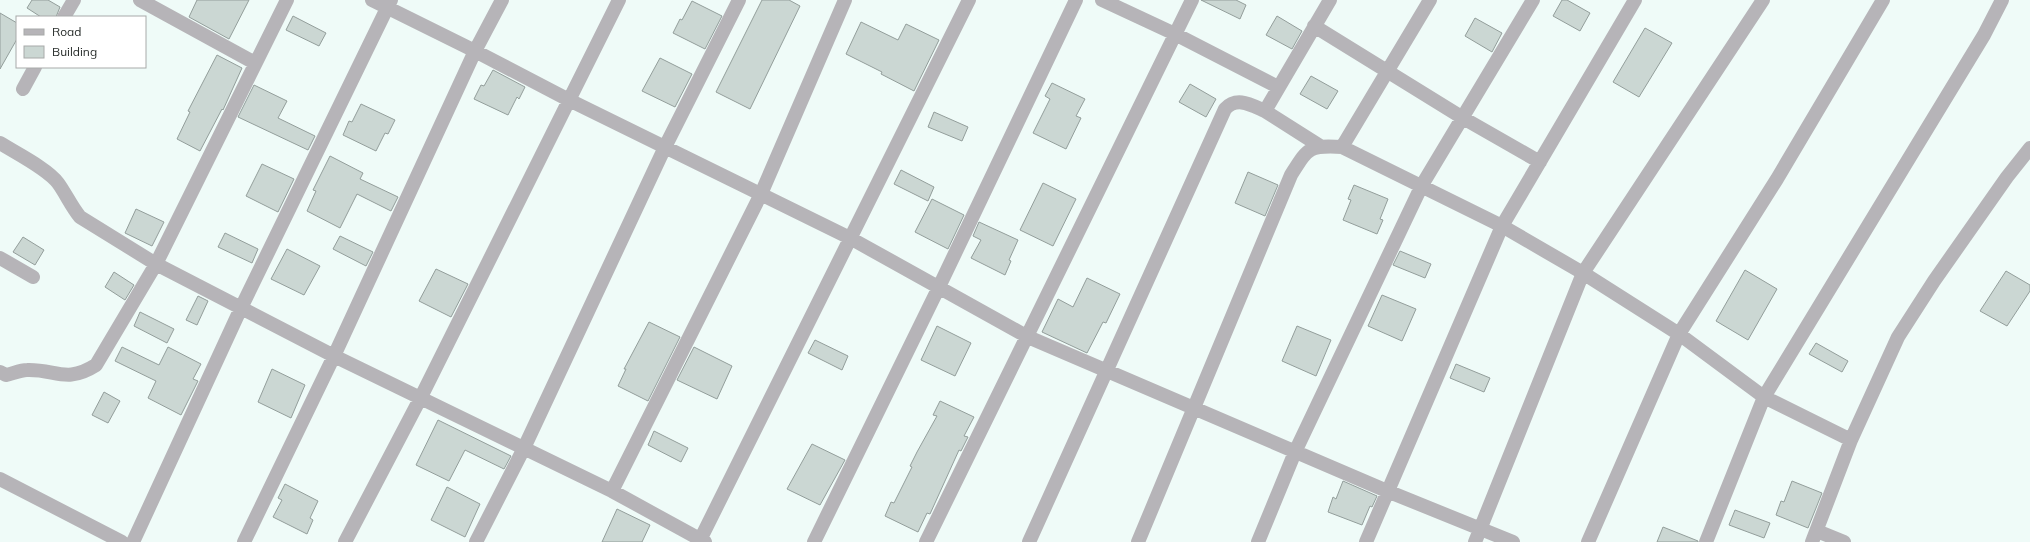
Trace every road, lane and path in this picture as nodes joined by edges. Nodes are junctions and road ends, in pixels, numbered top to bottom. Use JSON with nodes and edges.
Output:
{"nodes":[{"id":1,"x":74,"y":0,"type":"edge"},
{"id":2,"x":140,"y":0,"type":"edge"},
{"id":3,"x":288,"y":0,"type":"edge"},
{"id":4,"x":372,"y":0,"type":"edge"},
{"id":5,"x":502,"y":0,"type":"edge"},
{"id":6,"x":619,"y":0,"type":"edge"},
{"id":7,"x":739,"y":0,"type":"edge"},
{"id":8,"x":845,"y":0,"type":"edge"},
{"id":9,"x":969,"y":0,"type":"edge"},
{"id":10,"x":1076,"y":0,"type":"edge"},
{"id":11,"x":1102,"y":0,"type":"edge"},
{"id":12,"x":1192,"y":0,"type":"edge"},
{"id":13,"x":1330,"y":0,"type":"edge"},
{"id":14,"x":1430,"y":0,"type":"edge"},
{"id":15,"x":1533,"y":0,"type":"edge"},
{"id":16,"x":1635,"y":0,"type":"edge"},
{"id":17,"x":1763,"y":0,"type":"edge"},
{"id":18,"x":1883,"y":0,"type":"edge"},
{"id":19,"x":2002,"y":0,"type":"edge"},
{"id":20,"x":389,"y":4,"type":"edge"},
{"id":21,"x":65,"y":16,"type":"edge"},
{"id":22,"x":1314,"y":26,"type":"junction"},
{"id":23,"x":1175,"y":34,"type":"junction"},
{"id":24,"x":475,"y":51,"type":"junction"},
{"id":25,"x":254,"y":63,"type":"junction"},
{"id":26,"x":34,"y":68,"type":"edge"},
{"id":27,"x":1387,"y":71,"type":"junction"},
{"id":28,"x":1278,"y":87,"type":"junction"},
{"id":29,"x":23,"y":89,"type":"dead end"},
{"id":30,"x":569,"y":100,"type":"junction"},
{"id":31,"x":1266,"y":111,"type":"junction"},
{"id":32,"x":1462,"y":118,"type":"junction"},
{"id":33,"x":0,"y":143,"type":"edge"},
{"id":34,"x":665,"y":146,"type":"junction"},
{"id":35,"x":1320,"y":146,"type":"junction"},
{"id":36,"x":1342,"y":147,"type":"junction"},
{"id":37,"x":2030,"y":148,"type":"edge"},
{"id":38,"x":1540,"y":162,"type":"junction"},
{"id":39,"x":1422,"y":185,"type":"junction"},
{"id":40,"x":761,"y":194,"type":"junction"},
{"id":41,"x":1502,"y":226,"type":"junction"},
{"id":42,"x":850,"y":238,"type":"junction"},
{"id":43,"x":0,"y":258,"type":"edge"},
{"id":44,"x":156,"y":264,"type":"junction"},
{"id":45,"x":1583,"y":273,"type":"junction"},
{"id":46,"x":33,"y":277,"type":"dead end"},
{"id":47,"x":938,"y":289,"type":"junction"},
{"id":48,"x":241,"y":308,"type":"junction"},
{"id":49,"x":1679,"y":334,"type":"junction"},
{"id":50,"x":1028,"y":337,"type":"junction"},
{"id":51,"x":334,"y":356,"type":"junction"},
{"id":52,"x":0,"y":372,"type":"edge"},
{"id":53,"x":1106,"y":372,"type":"junction"},
{"id":54,"x":421,"y":397,"type":"junction"},
{"id":55,"x":1764,"y":397,"type":"junction"},
{"id":56,"x":1195,"y":407,"type":"junction"},
{"id":57,"x":1851,"y":440,"type":"junction"},
{"id":58,"x":524,"y":448,"type":"junction"},
{"id":59,"x":1295,"y":452,"type":"junction"},
{"id":60,"x":0,"y":479,"type":"edge"},
{"id":61,"x":612,"y":491,"type":"junction"},
{"id":62,"x":1387,"y":491,"type":"junction"},
{"id":63,"x":1481,"y":529,"type":"junction"},
{"id":64,"x":1815,"y":536,"type":"edge"},
{"id":65,"x":701,"y":541,"type":"edge"},
{"id":66,"x":122,"y":542,"type":"edge"},
{"id":67,"x":133,"y":542,"type":"edge"},
{"id":68,"x":244,"y":542,"type":"edge"},
{"id":69,"x":345,"y":542,"type":"edge"},
{"id":70,"x":476,"y":542,"type":"edge"},
{"id":71,"x":814,"y":542,"type":"edge"},
{"id":72,"x":926,"y":542,"type":"edge"},
{"id":73,"x":1029,"y":542,"type":"edge"},
{"id":74,"x":1138,"y":542,"type":"edge"},
{"id":75,"x":1258,"y":542,"type":"edge"},
{"id":76,"x":1366,"y":542,"type":"edge"},
{"id":77,"x":1475,"y":542,"type":"edge"},
{"id":78,"x":1513,"y":542,"type":"edge"},
{"id":79,"x":1588,"y":542,"type":"edge"},
{"id":80,"x":1706,"y":542,"type":"edge"},
{"id":81,"x":1844,"y":542,"type":"edge"}],
"edges":[{"from":1,"to":21,"type":"street"},
{"from":2,"to":25,"type":"street"},
{"from":3,"to":25,"type":"street"},
{"from":4,"to":20,"type":"street"},
{"from":5,"to":24,"type":"street"},
{"from":6,"to":30,"type":"street"},
{"from":7,"to":34,"type":"street"},
{"from":8,"to":40,"type":"street"},
{"from":9,"to":42,"type":"street"},
{"from":10,"to":47,"type":"street"},
{"from":11,"to":23,"type":"street"},
{"from":12,"to":23,"type":"street"},
{"from":13,"to":22,"type":"street"},
{"from":14,"to":27,"type":"street"},
{"from":15,"to":32,"type":"street"},
{"from":16,"to":38,"type":"street"},
{"from":17,"to":45,"type":"street"},
{"from":18,"to":49,"type":"street"},
{"from":19,"to":55,"type":"street"},
{"from":20,"to":24,"type":"street"},
{"from":20,"to":48,"type":"street"},
{"from":22,"to":27,"type":"street"},
{"from":22,"to":28,"type":"street"},
{"from":23,"to":28,"type":"street"},
{"from":23,"to":50,"type":"street"},
{"from":24,"to":30,"type":"street"},
{"from":24,"to":51,"type":"street"},
{"from":25,"to":44,"type":"street"},
{"from":26,"to":29,"type":"street"},
{"from":27,"to":32,"type":"street"},
{"from":27,"to":36,"type":"street"},
{"from":28,"to":31,"type":"street"},
{"from":30,"to":34,"type":"street"},
{"from":30,"to":54,"type":"street"},
{"from":31,"to":35,"type":"street"},
{"from":31,"to":53,"type":"street"},
{"from":32,"to":38,"type":"street"},
{"from":32,"to":39,"type":"street"},
{"from":33,"to":44,"type":"street"},
{"from":34,"to":40,"type":"street"},
{"from":34,"to":58,"type":"street"},
{"from":35,"to":36,"type":"street"},
{"from":35,"to":56,"type":"street"},
{"from":36,"to":39,"type":"street"},
{"from":37,"to":57,"type":"street"},
{"from":38,"to":41,"type":"street"},
{"from":39,"to":41,"type":"street"},
{"from":39,"to":59,"type":"street"},
{"from":40,"to":42,"type":"street"},
{"from":40,"to":61,"type":"street"},
{"from":41,"to":45,"type":"street"},
{"from":41,"to":62,"type":"street"},
{"from":42,"to":47,"type":"street"},
{"from":42,"to":65,"type":"street"},
{"from":43,"to":46,"type":"street"},
{"from":44,"to":48,"type":"street"},
{"from":44,"to":52,"type":"street"},
{"from":45,"to":49,"type":"street"},
{"from":45,"to":63,"type":"street"},
{"from":47,"to":50,"type":"street"},
{"from":47,"to":71,"type":"street"},
{"from":48,"to":51,"type":"street"},
{"from":48,"to":67,"type":"street"},
{"from":49,"to":55,"type":"street"},
{"from":49,"to":79,"type":"street"},
{"from":50,"to":53,"type":"street"},
{"from":50,"to":72,"type":"street"},
{"from":51,"to":54,"type":"street"},
{"from":51,"to":68,"type":"street"},
{"from":53,"to":56,"type":"street"},
{"from":53,"to":73,"type":"street"},
{"from":54,"to":58,"type":"street"},
{"from":54,"to":69,"type":"street"},
{"from":55,"to":57,"type":"street"},
{"from":55,"to":80,"type":"street"},
{"from":56,"to":59,"type":"street"},
{"from":56,"to":74,"type":"street"},
{"from":57,"to":64,"type":"street"},
{"from":58,"to":61,"type":"street"},
{"from":58,"to":70,"type":"street"},
{"from":59,"to":62,"type":"street"},
{"from":59,"to":75,"type":"street"},
{"from":60,"to":66,"type":"street"},
{"from":61,"to":65,"type":"street"},
{"from":62,"to":63,"type":"street"},
{"from":62,"to":76,"type":"street"},
{"from":63,"to":77,"type":"street"},
{"from":63,"to":78,"type":"street"},
{"from":64,"to":81,"type":"street"}]}
